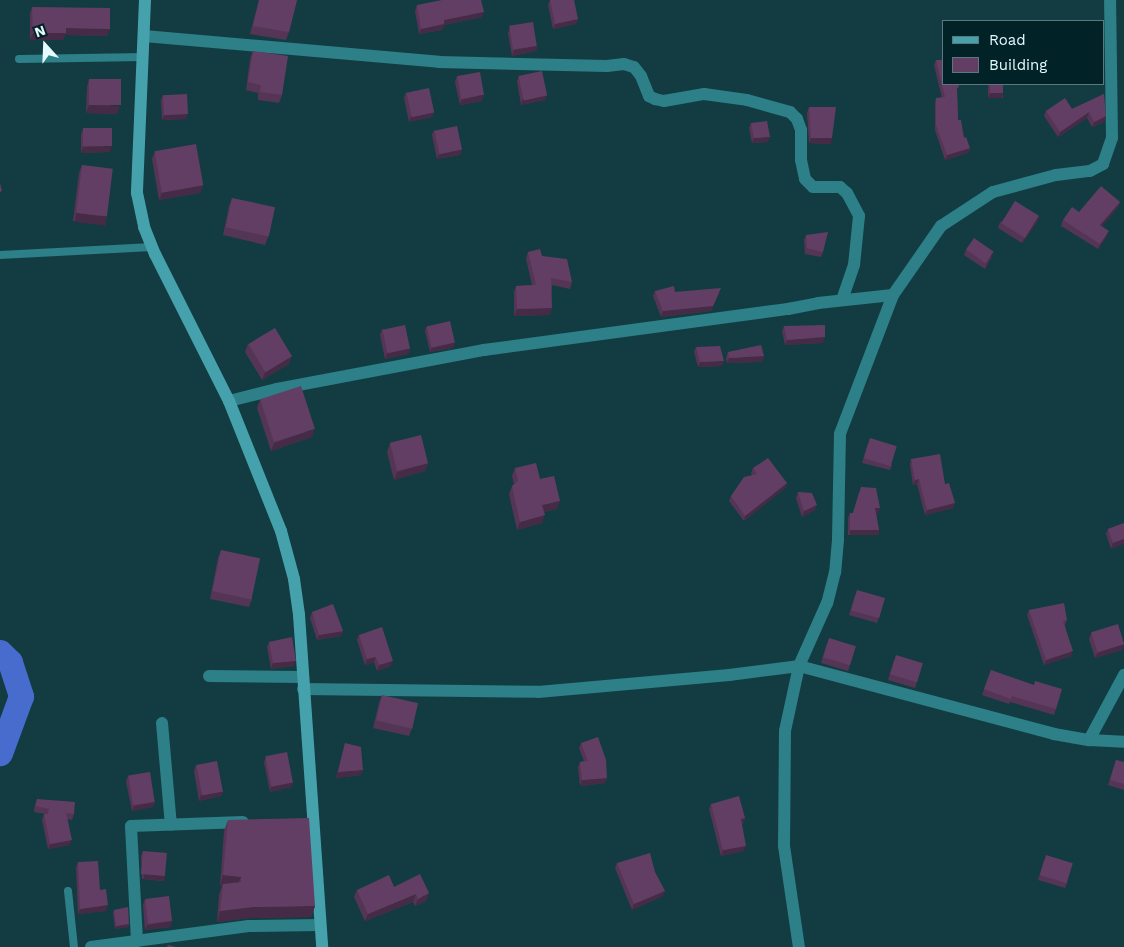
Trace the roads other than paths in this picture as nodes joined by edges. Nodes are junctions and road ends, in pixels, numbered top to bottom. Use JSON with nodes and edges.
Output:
{"nodes":[{"id":1,"x":146,"y":0,"type":"edge"},
{"id":2,"x":1110,"y":0,"type":"edge"},
{"id":3,"x":144,"y":36,"type":"junction"},
{"id":4,"x":143,"y":57,"type":"junction"},
{"id":5,"x":19,"y":59,"type":"dead end"},
{"id":6,"x":152,"y":247,"type":"junction"},
{"id":7,"x":0,"y":255,"type":"edge"},
{"id":8,"x":893,"y":295,"type":"junction"},
{"id":9,"x":842,"y":300,"type":"junction"},
{"id":10,"x":229,"y":402,"type":"junction"},
{"id":11,"x":800,"y":666,"type":"junction"},
{"id":12,"x":1124,"y":675,"type":"edge"},
{"id":13,"x":209,"y":676,"type":"dead end"},
{"id":14,"x":303,"y":683,"type":"junction"},
{"id":15,"x":162,"y":723,"type":"dead end"},
{"id":16,"x":1088,"y":740,"type":"junction"},
{"id":17,"x":1124,"y":742,"type":"edge"},
{"id":18,"x":254,"y":822,"type":"edge"},
{"id":19,"x":171,"y":824,"type":"junction"},
{"id":20,"x":68,"y":891,"type":"dead end"},
{"id":21,"x":320,"y":926,"type":"junction"},
{"id":22,"x":137,"y":941,"type":"junction"},
{"id":23,"x":186,"y":941,"type":"edge"},
{"id":24,"x":74,"y":947,"type":"edge"},
{"id":25,"x":91,"y":947,"type":"edge"},
{"id":26,"x":322,"y":947,"type":"edge"},
{"id":27,"x":798,"y":947,"type":"edge"}],
"edges":[{"from":1,"to":3,"type":"street"},
{"from":2,"to":8,"type":"street"},
{"from":3,"to":4,"type":"street"},
{"from":3,"to":9,"type":"street"},
{"from":4,"to":5,"type":"lane"},
{"from":4,"to":6,"type":"street"},
{"from":6,"to":7,"type":"lane"},
{"from":6,"to":10,"type":"street"},
{"from":8,"to":9,"type":"street"},
{"from":8,"to":11,"type":"street"},
{"from":9,"to":10,"type":"street"},
{"from":10,"to":14,"type":"street"},
{"from":11,"to":14,"type":"street"},
{"from":11,"to":16,"type":"street"},
{"from":11,"to":27,"type":"street"},
{"from":12,"to":16,"type":"street"},
{"from":13,"to":14,"type":"street"},
{"from":14,"to":21,"type":"street"},
{"from":15,"to":19,"type":"street"},
{"from":16,"to":17,"type":"street"},
{"from":18,"to":19,"type":"street"},
{"from":19,"to":22,"type":"street"},
{"from":20,"to":24,"type":"lane"},
{"from":21,"to":23,"type":"street"},
{"from":21,"to":26,"type":"street"},
{"from":22,"to":23,"type":"street"},
{"from":22,"to":25,"type":"street"}]}
